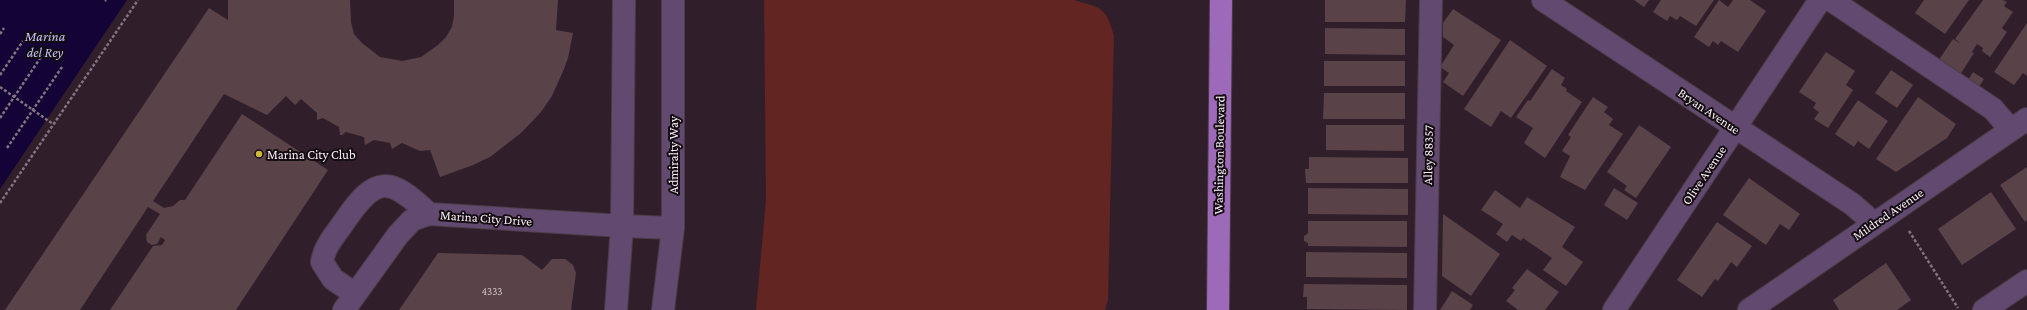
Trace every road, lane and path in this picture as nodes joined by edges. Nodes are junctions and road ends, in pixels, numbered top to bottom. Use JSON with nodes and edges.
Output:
{"nodes":[{"id":1,"x":138,"y":0,"type":"edge"},
{"id":2,"x":624,"y":0,"type":"edge"},
{"id":3,"x":673,"y":0,"type":"edge"},
{"id":4,"x":1221,"y":0,"type":"edge"},
{"id":5,"x":1431,"y":0,"type":"edge"},
{"id":6,"x":1544,"y":0,"type":"edge"},
{"id":7,"x":1820,"y":0,"type":"edge"},
{"id":8,"x":1831,"y":0,"type":"edge"},
{"id":9,"x":4,"y":28,"type":"dead end"},
{"id":10,"x":0,"y":34,"type":"edge"},
{"id":11,"x":23,"y":41,"type":"dead end"},
{"id":12,"x":43,"y":54,"type":"dead end"},
{"id":13,"x":62,"y":67,"type":"dead end"},
{"id":14,"x":0,"y":75,"type":"edge"},
{"id":15,"x":0,"y":87,"type":"edge"},
{"id":16,"x":0,"y":118,"type":"edge"},
{"id":17,"x":53,"y":124,"type":"junction"},
{"id":18,"x":2019,"y":124,"type":"edge"},
{"id":19,"x":1735,"y":128,"type":"junction"},
{"id":20,"x":7,"y":148,"type":"dead end"},
{"id":21,"x":0,"y":203,"type":"edge"},
{"id":22,"x":429,"y":214,"type":"junction"},
{"id":23,"x":1874,"y":223,"type":"junction"},
{"id":24,"x":622,"y":226,"type":"junction"},
{"id":25,"x":1907,"y":227,"type":"dead end"},
{"id":26,"x":673,"y":228,"type":"junction"},
{"id":27,"x":2027,"y":281,"type":"edge"},
{"id":28,"x":350,"y":302,"type":"edge"},
{"id":29,"x":616,"y":310,"type":"edge"},
{"id":30,"x":663,"y":310,"type":"edge"},
{"id":31,"x":1218,"y":310,"type":"edge"},
{"id":32,"x":1425,"y":310,"type":"edge"},
{"id":33,"x":1614,"y":310,"type":"edge"},
{"id":34,"x":1749,"y":310,"type":"edge"},
{"id":35,"x":1959,"y":310,"type":"edge"},
{"id":36,"x":1984,"y":310,"type":"edge"}],
"edges":[{"from":1,"to":17,"type":"path"},
{"from":2,"to":24,"type":"street"},
{"from":3,"to":26,"type":"street","name":"Admiralty Way"},
{"from":4,"to":31,"type":"main road","name":"Washington Boulevard"},
{"from":5,"to":32,"type":"street","name":"Alley 88357"},
{"from":6,"to":19,"type":"street","name":"Bryan Avenue"},
{"from":7,"to":19,"type":"street","name":"Olive Avenue"},
{"from":8,"to":18,"type":"street"},
{"from":9,"to":10,"type":"path"},
{"from":11,"to":14,"type":"path"},
{"from":12,"to":16,"type":"path"},
{"from":13,"to":20,"type":"path"},
{"from":15,"to":17,"type":"path"},
{"from":17,"to":21,"type":"path"},
{"from":18,"to":23,"type":"street","name":"Mildred Avenue"},
{"from":19,"to":23,"type":"street","name":"Bryan Avenue"},
{"from":19,"to":33,"type":"street","name":"Olive Avenue"},
{"from":22,"to":24,"type":"street","name":"Marina City Drive"},
{"from":22,"to":28,"type":"street","name":"Marina City Drive"},
{"from":22,"to":28,"type":"street"},
{"from":23,"to":34,"type":"street","name":"Mildred Avenue"},
{"from":24,"to":26,"type":"street","name":"Marina City Drive"},
{"from":24,"to":29,"type":"street"},
{"from":25,"to":35,"type":"path"},
{"from":26,"to":30,"type":"street","name":"Admiralty Way"},
{"from":27,"to":36,"type":"street"}]}
